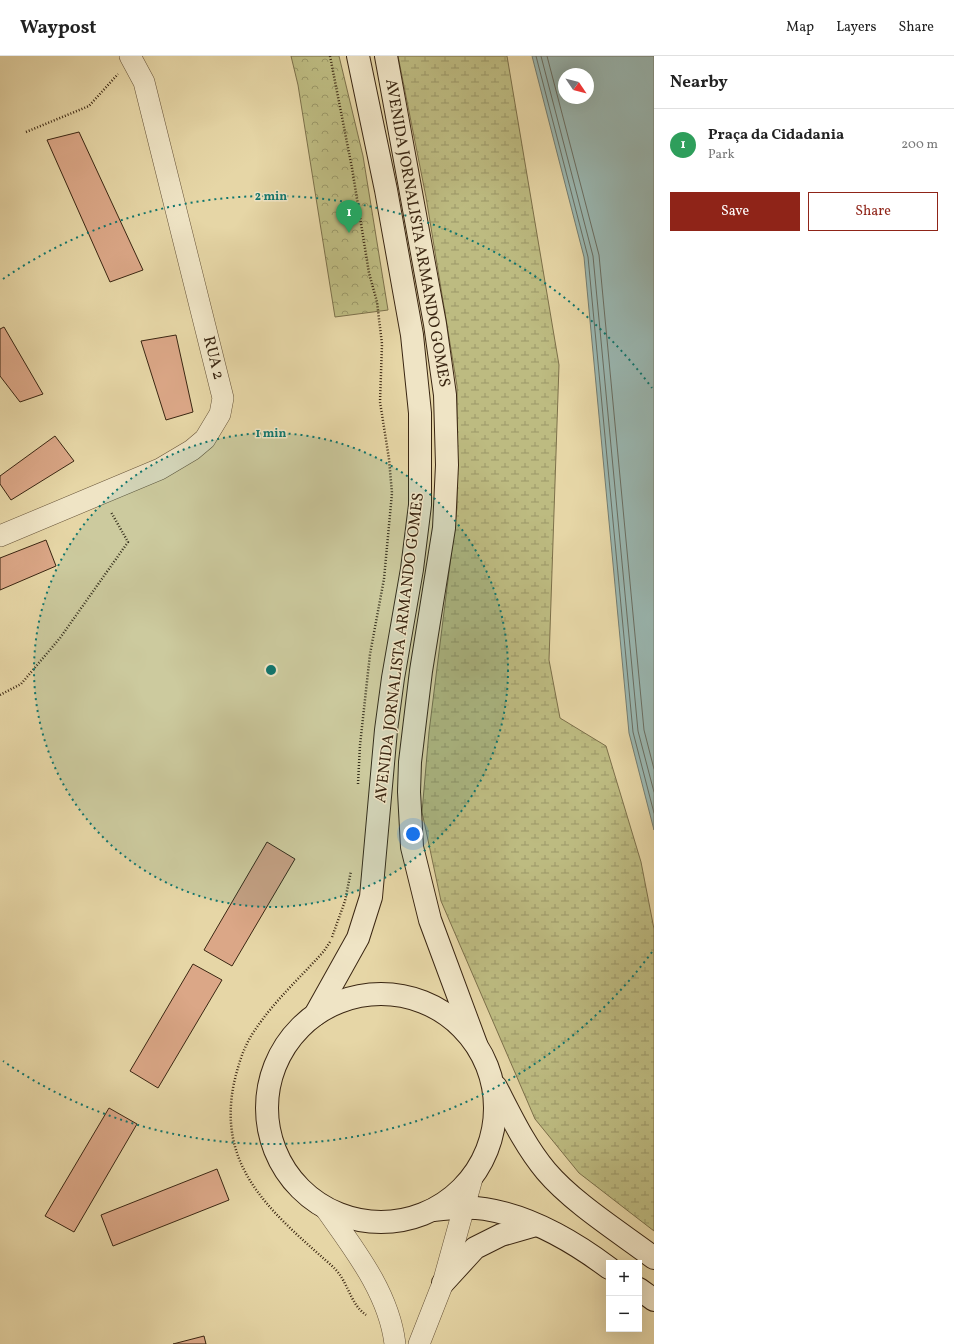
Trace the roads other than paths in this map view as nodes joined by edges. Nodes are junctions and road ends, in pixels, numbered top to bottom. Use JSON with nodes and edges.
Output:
{"nodes":[{"id":1,"x":358,"y":56,"type":"edge"},
{"id":2,"x":386,"y":56,"type":"edge"},
{"id":3,"x":131,"y":58,"type":"edge"},
{"id":4,"x":0,"y":536,"type":"edge"},
{"id":5,"x":314,"y":1015,"type":"junction"},
{"id":6,"x":476,"y":1044,"type":"junction"},
{"id":7,"x":491,"y":1078,"type":"junction"},
{"id":8,"x":473,"y":1175,"type":"junction"},
{"id":9,"x":325,"y":1208,"type":"junction"},
{"id":10,"x":463,"y":1208,"type":"junction"},
{"id":11,"x":432,"y":1210,"type":"junction"},
{"id":12,"x":536,"y":1225,"type":"junction"},
{"id":13,"x":654,"y":1258,"type":"edge"},
{"id":14,"x":606,"y":1266,"type":"edge"},
{"id":15,"x":442,"y":1283,"type":"junction"},
{"id":16,"x":642,"y":1291,"type":"edge"},
{"id":17,"x":654,"y":1300,"type":"edge"},
{"id":18,"x":395,"y":1344,"type":"edge"},
{"id":19,"x":419,"y":1344,"type":"edge"}],
"edges":[{"from":1,"to":5,"type":"main road","name":"AVENIDA JORNALISTA ARMANDO GOMES"},
{"from":2,"to":6,"type":"main road","name":"AVENIDA JORNALISTA ARMANDO GOMES"},
{"from":3,"to":4,"type":"street","name":"RUA 2"},
{"from":5,"to":6,"type":"main road"},
{"from":5,"to":9,"type":"main road"},
{"from":6,"to":7,"type":"main road"},
{"from":7,"to":8,"type":"main road"},
{"from":7,"to":13,"type":"main road"},
{"from":8,"to":10,"type":"street"},
{"from":8,"to":11,"type":"main road"},
{"from":9,"to":11,"type":"main road"},
{"from":9,"to":18,"type":"street"},
{"from":10,"to":11,"type":"main road"},
{"from":10,"to":12,"type":"main road"},
{"from":10,"to":15,"type":"street"},
{"from":12,"to":14,"type":"main road"},
{"from":12,"to":15,"type":"main road"},
{"from":15,"to":19,"type":"street"},
{"from":16,"to":17,"type":"main road"}]}
